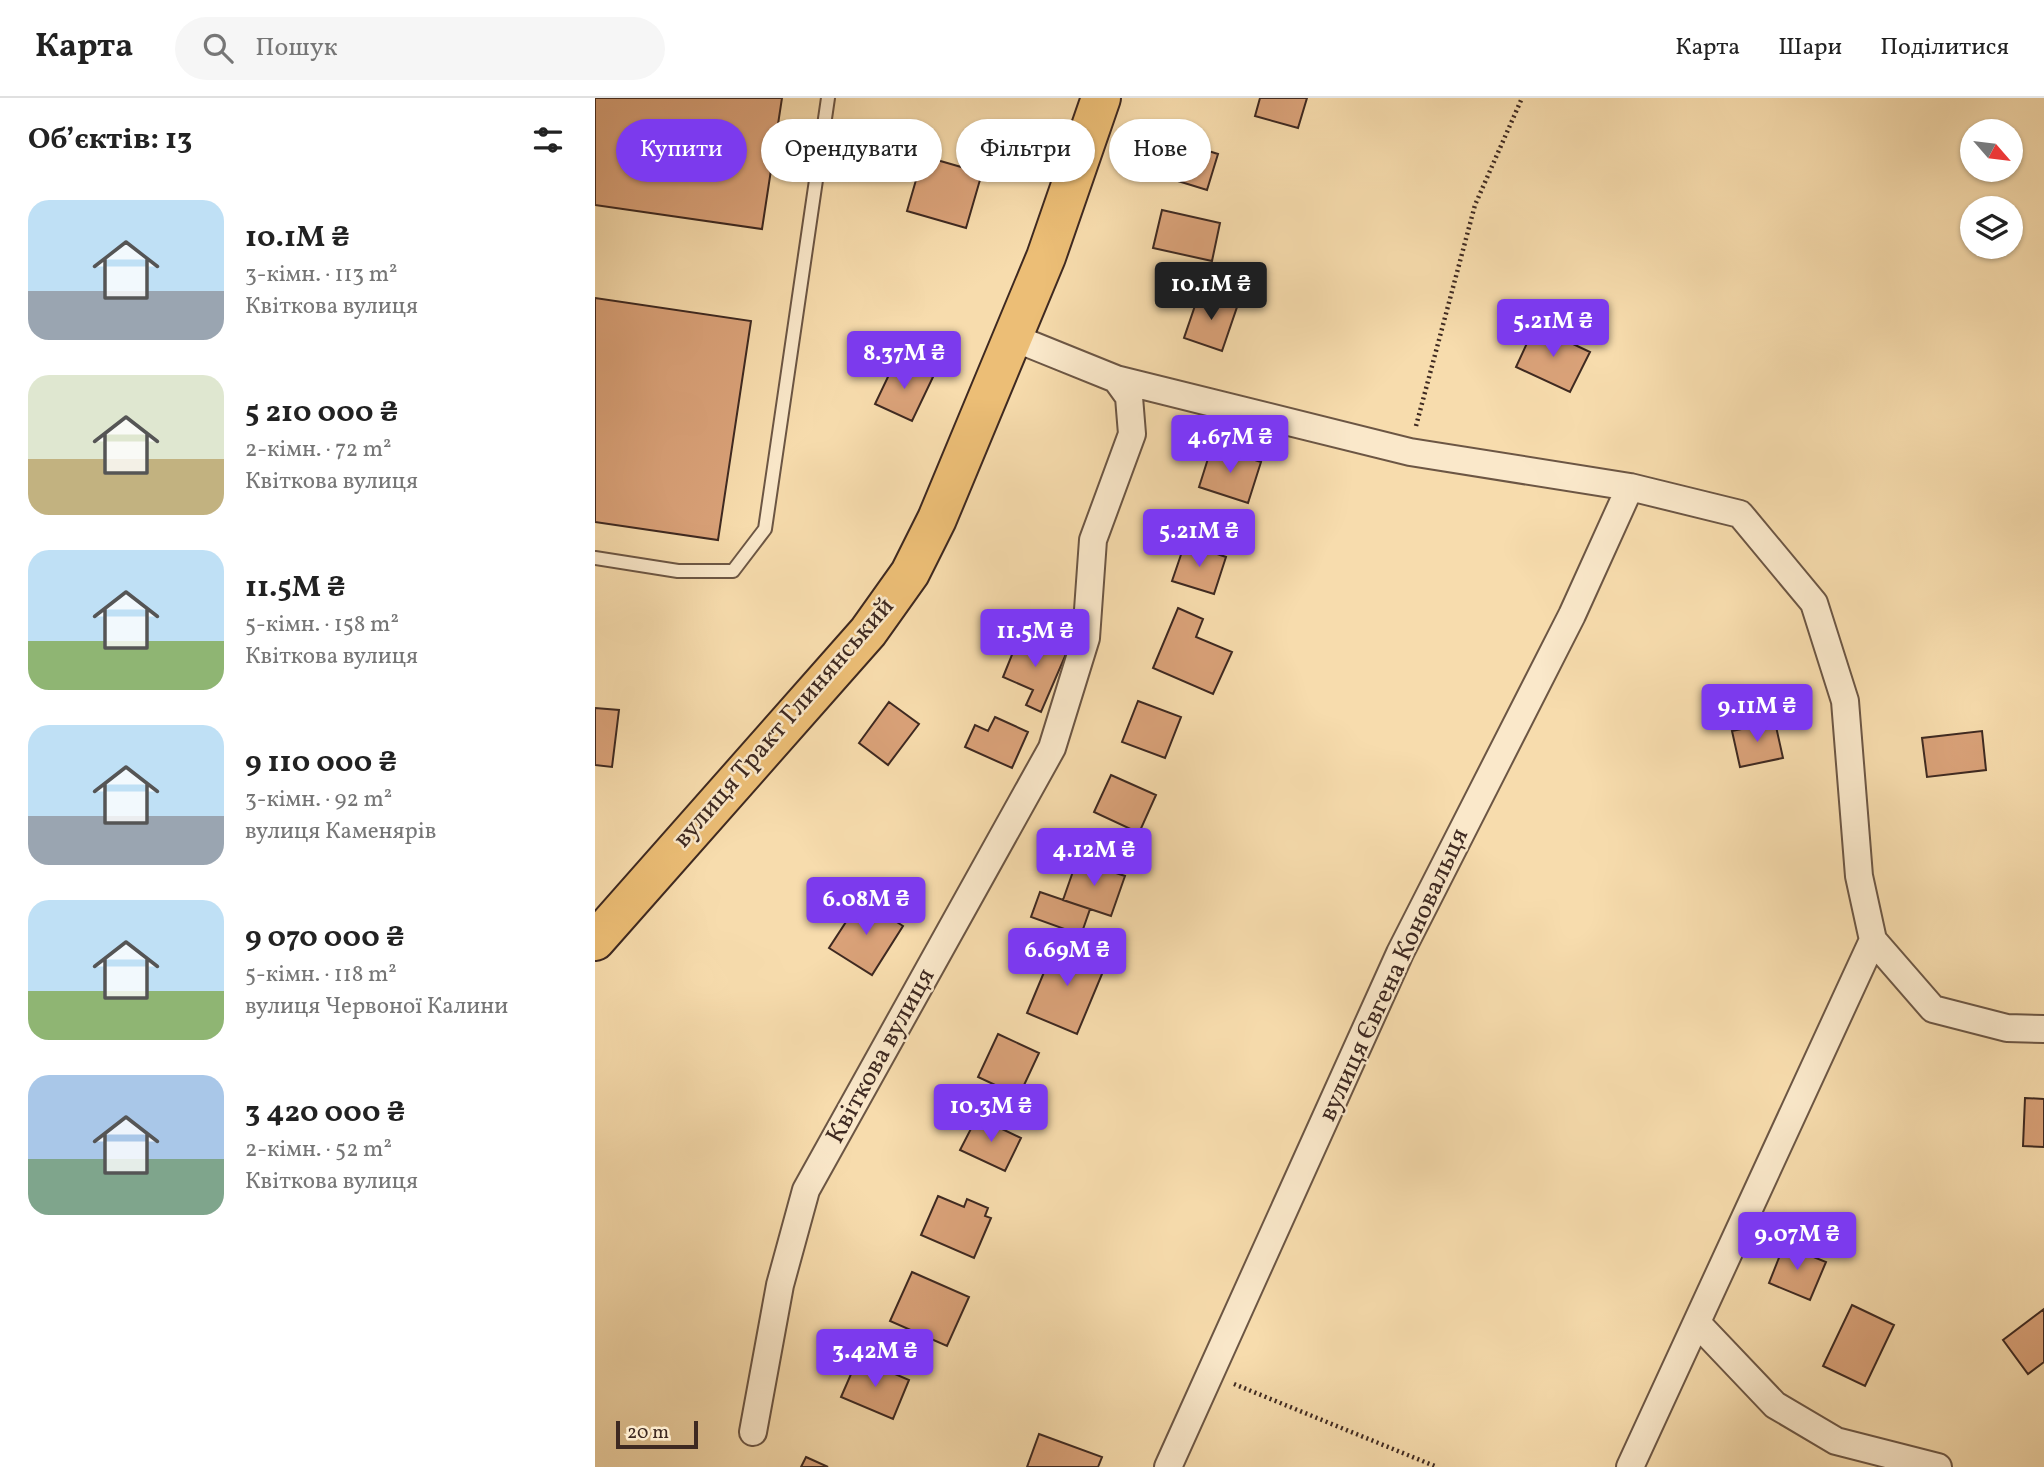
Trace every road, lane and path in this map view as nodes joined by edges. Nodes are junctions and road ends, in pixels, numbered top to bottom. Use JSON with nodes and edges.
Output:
{"nodes":[{"id":1,"x":828,"y":98,"type":"edge"},
{"id":2,"x":1101,"y":98,"type":"edge"},
{"id":3,"x":1522,"y":98,"type":"edge"},
{"id":4,"x":1012,"y":337,"type":"junction"},
{"id":5,"x":1116,"y":379,"type":"junction"},
{"id":6,"x":1410,"y":452,"type":"junction"},
{"id":7,"x":1630,"y":487,"type":"junction"},
{"id":8,"x":595,"y":558,"type":"edge"},
{"id":9,"x":1873,"y":940,"type":"junction"},
{"id":10,"x":595,"y":941,"type":"edge"},
{"id":11,"x":2044,"y":1029,"type":"edge"},
{"id":12,"x":1697,"y":1323,"type":"junction"},
{"id":13,"x":1210,"y":1374,"type":"junction"},
{"id":14,"x":753,"y":1432,"type":"dead end"},
{"id":15,"x":1168,"y":1467,"type":"edge"},
{"id":16,"x":1437,"y":1467,"type":"edge"},
{"id":17,"x":1630,"y":1467,"type":"edge"},
{"id":18,"x":1938,"y":1467,"type":"edge"}],
"edges":[{"from":1,"to":8,"type":"lane"},
{"from":2,"to":4,"type":"main road","name":"вулиця Тракт Глинянський"},
{"from":3,"to":6,"type":"path"},
{"from":4,"to":5,"type":"street"},
{"from":4,"to":10,"type":"main road","name":"вулиця Тракт Глинянський"},
{"from":5,"to":6,"type":"street"},
{"from":5,"to":14,"type":"street","name":"Квіткова вулиця"},
{"from":6,"to":7,"type":"street"},
{"from":7,"to":9,"type":"street"},
{"from":7,"to":13,"type":"street","name":"вулиця Євгена Коновальця"},
{"from":9,"to":11,"type":"street"},
{"from":9,"to":12,"type":"street"},
{"from":12,"to":17,"type":"street"},
{"from":12,"to":18,"type":"street"},
{"from":13,"to":15,"type":"street","name":"вулиця Євгена Коновальця"},
{"from":13,"to":16,"type":"path"}]}
